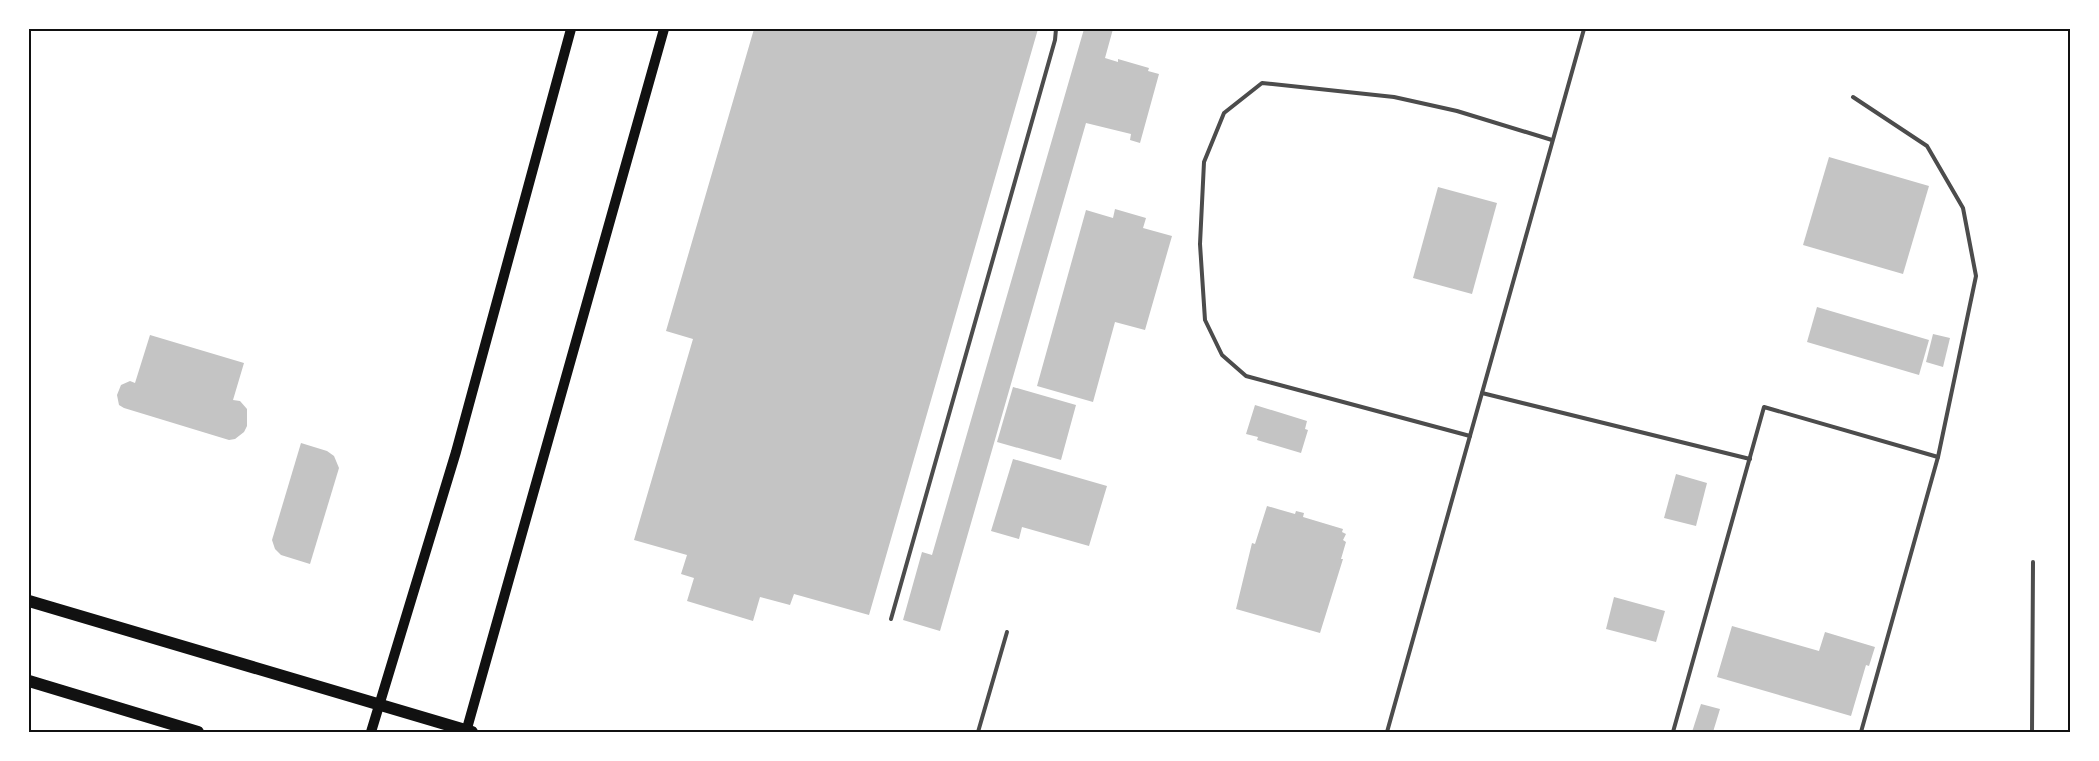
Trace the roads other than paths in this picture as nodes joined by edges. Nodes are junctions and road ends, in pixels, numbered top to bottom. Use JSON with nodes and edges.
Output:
{"nodes":[{"id":1,"x":571,"y":29,"type":"edge"},
{"id":2,"x":664,"y":29,"type":"edge"},
{"id":3,"x":1056,"y":29,"type":"edge"},
{"id":4,"x":1584,"y":29,"type":"edge"},
{"id":5,"x":1853,"y":97,"type":"dead end"},
{"id":6,"x":1552,"y":140,"type":"junction"},
{"id":7,"x":1482,"y":393,"type":"junction"},
{"id":8,"x":1470,"y":436,"type":"junction"},
{"id":9,"x":1938,"y":456,"type":"junction"},
{"id":10,"x":1750,"y":459,"type":"junction"},
{"id":11,"x":2033,"y":562,"type":"dead end"},
{"id":12,"x":29,"y":601,"type":"edge"},
{"id":13,"x":891,"y":619,"type":"dead end"},
{"id":14,"x":1008,"y":632,"type":"dead end"},
{"id":15,"x":29,"y":681,"type":"edge"},
{"id":16,"x":380,"y":705,"type":"junction"},
{"id":17,"x":198,"y":732,"type":"edge"},
{"id":18,"x":371,"y":732,"type":"edge"},
{"id":19,"x":468,"y":732,"type":"edge"},
{"id":20,"x":978,"y":732,"type":"edge"},
{"id":21,"x":1387,"y":732,"type":"edge"},
{"id":22,"x":1673,"y":732,"type":"edge"},
{"id":23,"x":1861,"y":732,"type":"edge"},
{"id":24,"x":2032,"y":732,"type":"edge"}],
"edges":[{"from":1,"to":16,"type":"main road"},
{"from":2,"to":19,"type":"main road"},
{"from":3,"to":13,"type":"lane"},
{"from":4,"to":6,"type":"lane"},
{"from":5,"to":9,"type":"lane"},
{"from":6,"to":7,"type":"lane"},
{"from":6,"to":8,"type":"lane"},
{"from":7,"to":8,"type":"lane"},
{"from":7,"to":10,"type":"lane"},
{"from":8,"to":21,"type":"lane"},
{"from":9,"to":10,"type":"lane"},
{"from":9,"to":23,"type":"lane"},
{"from":10,"to":22,"type":"lane"},
{"from":11,"to":24,"type":"lane"},
{"from":12,"to":16,"type":"main road"},
{"from":14,"to":20,"type":"lane"},
{"from":15,"to":17,"type":"main road"},
{"from":16,"to":18,"type":"main road"},
{"from":16,"to":19,"type":"main road"}]}
